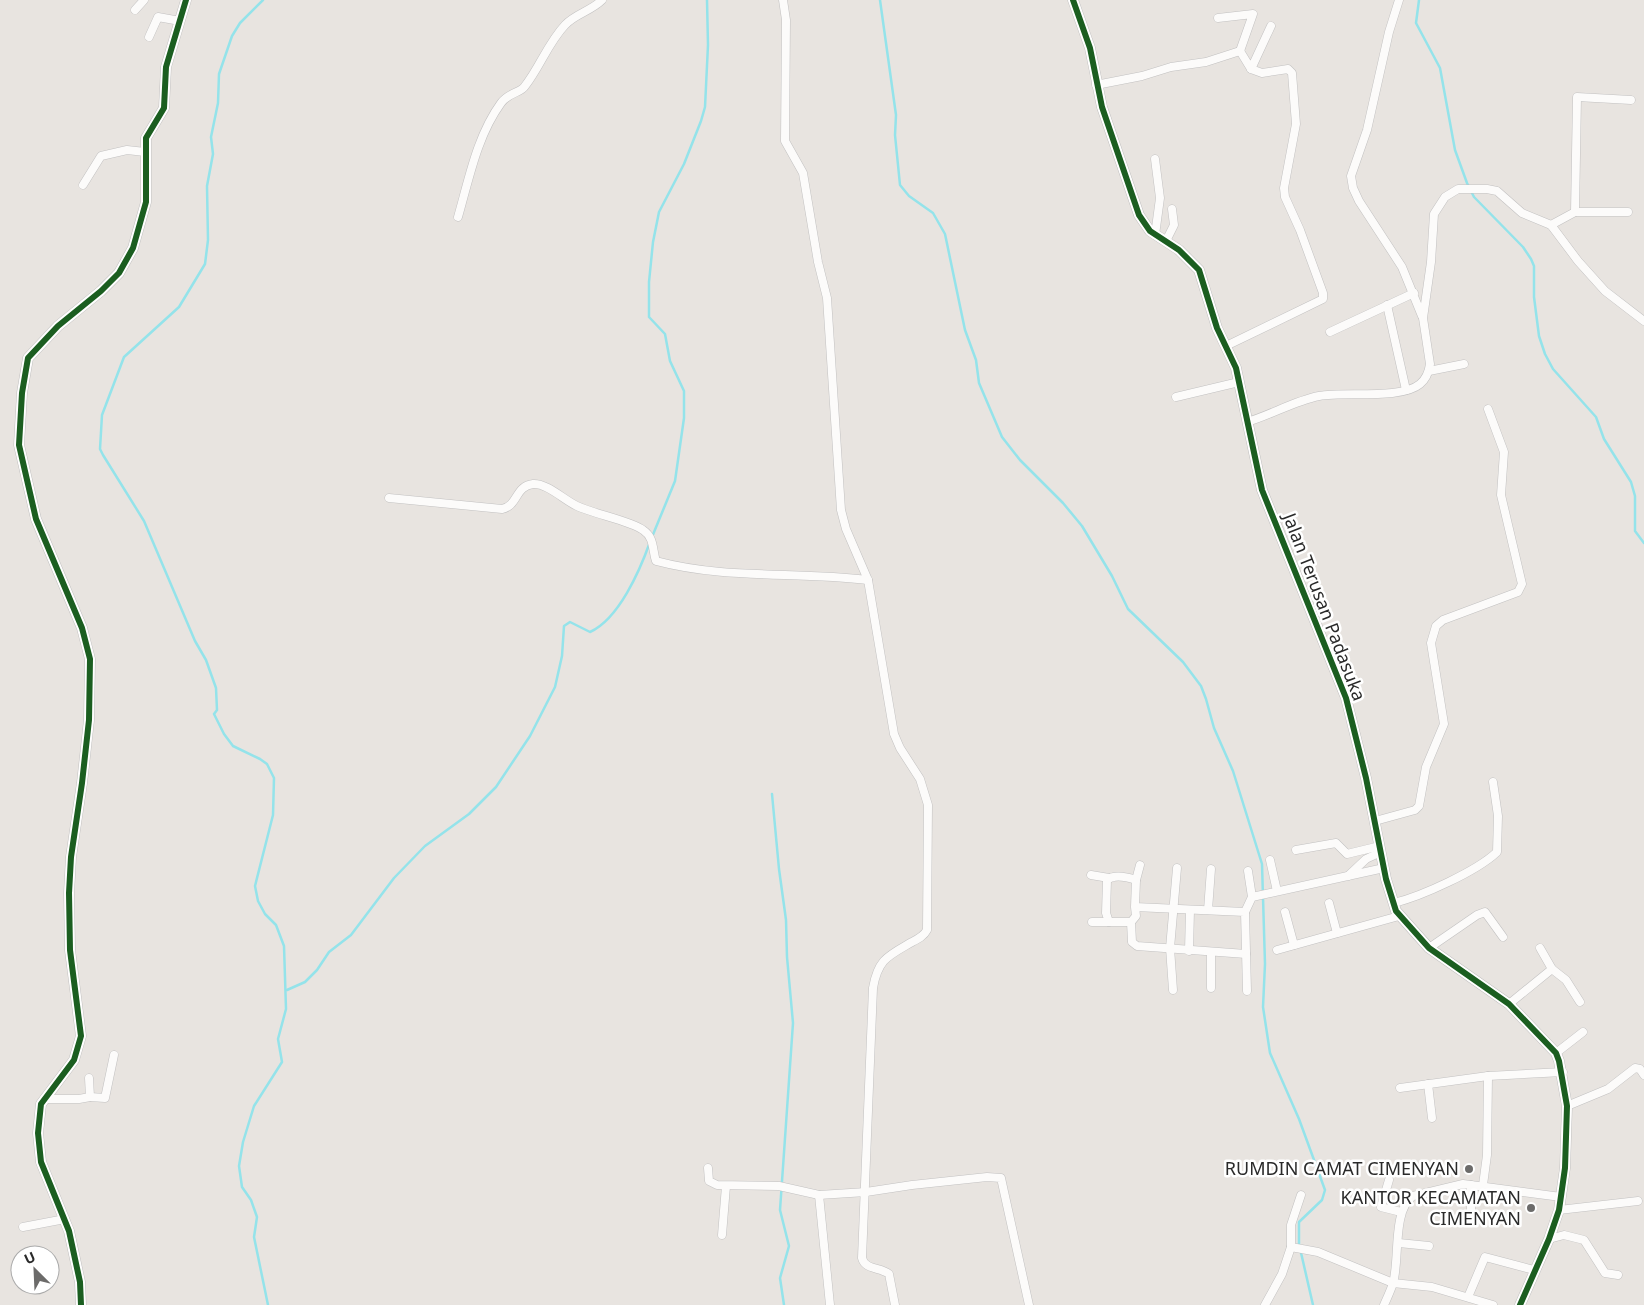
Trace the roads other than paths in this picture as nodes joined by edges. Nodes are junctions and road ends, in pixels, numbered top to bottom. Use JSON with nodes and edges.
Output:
{"nodes":[{"id":1,"x":144,"y":0,"type":"edge"},
{"id":2,"x":185,"y":0,"type":"edge"},
{"id":3,"x":602,"y":0,"type":"edge"},
{"id":4,"x":783,"y":0,"type":"edge"},
{"id":5,"x":1073,"y":0,"type":"edge"},
{"id":6,"x":1399,"y":0,"type":"edge"},
{"id":7,"x":135,"y":10,"type":"dead end"},
{"id":8,"x":1218,"y":18,"type":"dead end"},
{"id":9,"x":180,"y":21,"type":"junction"},
{"id":10,"x":1271,"y":26,"type":"dead end"},
{"id":11,"x":149,"y":37,"type":"dead end"},
{"id":12,"x":1240,"y":51,"type":"junction"},
{"id":13,"x":1251,"y":69,"type":"junction"},
{"id":14,"x":1096,"y":85,"type":"junction"},
{"id":15,"x":1631,"y":100,"type":"dead end"},
{"id":16,"x":145,"y":152,"type":"junction"},
{"id":17,"x":1155,"y":159,"type":"dead end"},
{"id":18,"x":84,"y":185,"type":"dead end"},
{"id":19,"x":1172,"y":209,"type":"dead end"},
{"id":20,"x":1575,"y":212,"type":"junction"},
{"id":21,"x":1628,"y":212,"type":"dead end"},
{"id":22,"x":458,"y":217,"type":"dead end"},
{"id":23,"x":1551,"y":225,"type":"junction"},
{"id":24,"x":1155,"y":234,"type":"junction"},
{"id":25,"x":1166,"y":241,"type":"junction"},
{"id":26,"x":1414,"y":293,"type":"junction"},
{"id":27,"x":1387,"y":305,"type":"junction"},
{"id":28,"x":1423,"y":318,"type":"junction"},
{"id":29,"x":1644,"y":321,"type":"edge"},
{"id":30,"x":1330,"y":332,"type":"dead end"},
{"id":31,"x":1226,"y":346,"type":"junction"},
{"id":32,"x":1464,"y":364,"type":"dead end"},
{"id":33,"x":1429,"y":371,"type":"junction"},
{"id":34,"x":1239,"y":382,"type":"junction"},
{"id":35,"x":1406,"y":390,"type":"junction"},
{"id":36,"x":1176,"y":397,"type":"dead end"},
{"id":37,"x":1488,"y":409,"type":"dead end"},
{"id":38,"x":1247,"y":422,"type":"junction"},
{"id":39,"x":388,"y":498,"type":"dead end"},
{"id":40,"x":868,"y":580,"type":"junction"},
{"id":41,"x":1492,"y":782,"type":"dead end"},
{"id":42,"x":1375,"y":821,"type":"junction"},
{"id":43,"x":1380,"y":849,"type":"junction"},
{"id":44,"x":1296,"y":850,"type":"dead end"},
{"id":45,"x":1270,"y":860,"type":"dead end"},
{"id":46,"x":1140,"y":865,"type":"dead end"},
{"id":47,"x":1178,"y":868,"type":"dead end"},
{"id":48,"x":1384,"y":868,"type":"junction"},
{"id":49,"x":1211,"y":869,"type":"dead end"},
{"id":50,"x":1248,"y":871,"type":"dead end"},
{"id":51,"x":1091,"y":875,"type":"dead end"},
{"id":52,"x":1347,"y":877,"type":"junction"},
{"id":53,"x":1109,"y":878,"type":"junction"},
{"id":54,"x":1136,"y":880,"type":"junction"},
{"id":55,"x":1277,"y":891,"type":"junction"},
{"id":56,"x":1252,"y":897,"type":"junction"},
{"id":57,"x":1329,"y":903,"type":"dead end"},
{"id":58,"x":1394,"y":903,"type":"junction"},
{"id":59,"x":1135,"y":907,"type":"junction"},
{"id":60,"x":1172,"y":909,"type":"junction"},
{"id":61,"x":1190,"y":910,"type":"junction"},
{"id":62,"x":1208,"y":910,"type":"junction"},
{"id":63,"x":1245,"y":912,"type":"junction"},
{"id":64,"x":1285,"y":912,"type":"dead end"},
{"id":65,"x":1399,"y":916,"type":"junction"},
{"id":66,"x":1092,"y":922,"type":"dead end"},
{"id":67,"x":1109,"y":922,"type":"junction"},
{"id":68,"x":1131,"y":922,"type":"junction"},
{"id":69,"x":1337,"y":933,"type":"junction"},
{"id":70,"x":1503,"y":938,"type":"dead end"},
{"id":71,"x":1294,"y":945,"type":"junction"},
{"id":72,"x":1170,"y":948,"type":"junction"},
{"id":73,"x":1429,"y":948,"type":"junction"},
{"id":74,"x":1540,"y":948,"type":"dead end"},
{"id":75,"x":1277,"y":950,"type":"dead end"},
{"id":76,"x":1189,"y":951,"type":"junction"},
{"id":77,"x":1211,"y":952,"type":"junction"},
{"id":78,"x":1246,"y":954,"type":"junction"},
{"id":79,"x":1552,"y":969,"type":"junction"},
{"id":80,"x":1211,"y":988,"type":"dead end"},
{"id":81,"x":1173,"y":990,"type":"dead end"},
{"id":82,"x":1247,"y":991,"type":"dead end"},
{"id":83,"x":1580,"y":1002,"type":"dead end"},
{"id":84,"x":1509,"y":1004,"type":"junction"},
{"id":85,"x":1583,"y":1032,"type":"dead end"},
{"id":86,"x":1556,"y":1053,"type":"junction"},
{"id":87,"x":114,"y":1055,"type":"dead end"},
{"id":88,"x":1562,"y":1072,"type":"junction"},
{"id":89,"x":1644,"y":1075,"type":"edge"},
{"id":90,"x":1488,"y":1076,"type":"junction"},
{"id":91,"x":89,"y":1078,"type":"dead end"},
{"id":92,"x":1428,"y":1084,"type":"junction"},
{"id":93,"x":1400,"y":1088,"type":"dead end"},
{"id":94,"x":90,"y":1097,"type":"junction"},
{"id":95,"x":44,"y":1099,"type":"junction"},
{"id":96,"x":1567,"y":1106,"type":"junction"},
{"id":97,"x":1432,"y":1118,"type":"dead end"},
{"id":98,"x":708,"y":1168,"type":"dead end"},
{"id":99,"x":1389,"y":1180,"type":"dead end"},
{"id":100,"x":1471,"y":1185,"type":"junction"},
{"id":101,"x":1483,"y":1185,"type":"junction"},
{"id":102,"x":726,"y":1186,"type":"junction"},
{"id":103,"x":866,"y":1192,"type":"junction"},
{"id":104,"x":819,"y":1195,"type":"junction"},
{"id":105,"x":1301,"y":1195,"type":"dead end"},
{"id":106,"x":1561,"y":1197,"type":"junction"},
{"id":107,"x":1638,"y":1201,"type":"dead end"},
{"id":108,"x":1559,"y":1210,"type":"junction"},
{"id":109,"x":1401,"y":1212,"type":"junction"},
{"id":110,"x":1471,"y":1217,"type":"dead end"},
{"id":111,"x":65,"y":1218,"type":"junction"},
{"id":112,"x":23,"y":1227,"type":"dead end"},
{"id":113,"x":722,"y":1235,"type":"dead end"},
{"id":114,"x":1549,"y":1239,"type":"junction"},
{"id":115,"x":1399,"y":1243,"type":"junction"},
{"id":116,"x":1429,"y":1246,"type":"dead end"},
{"id":117,"x":1291,"y":1247,"type":"junction"},
{"id":118,"x":1534,"y":1270,"type":"junction"},
{"id":119,"x":1618,"y":1275,"type":"dead end"},
{"id":120,"x":1394,"y":1283,"type":"junction"},
{"id":121,"x":1468,"y":1297,"type":"junction"},
{"id":122,"x":81,"y":1305,"type":"edge"},
{"id":123,"x":830,"y":1305,"type":"edge"},
{"id":124,"x":895,"y":1305,"type":"edge"},
{"id":125,"x":1030,"y":1305,"type":"edge"},
{"id":126,"x":1264,"y":1305,"type":"edge"},
{"id":127,"x":1384,"y":1305,"type":"edge"},
{"id":128,"x":1493,"y":1305,"type":"edge"},
{"id":129,"x":1520,"y":1305,"type":"edge"}],
"edges":[{"from":1,"to":7,"type":"street"},
{"from":2,"to":9,"type":"street"},
{"from":3,"to":22,"type":"street"},
{"from":4,"to":40,"type":"street"},
{"from":5,"to":14,"type":"street","name":"Jalan Terusan Padasuka"},
{"from":6,"to":26,"type":"street"},
{"from":8,"to":12,"type":"street"},
{"from":9,"to":11,"type":"street"},
{"from":9,"to":16,"type":"street"},
{"from":10,"to":13,"type":"street"},
{"from":12,"to":13,"type":"street"},
{"from":12,"to":14,"type":"street"},
{"from":13,"to":31,"type":"street"},
{"from":14,"to":24,"type":"street","name":"Jalan Terusan Padasuka"},
{"from":15,"to":20,"type":"street"},
{"from":16,"to":18,"type":"street"},
{"from":16,"to":95,"type":"street"},
{"from":17,"to":24,"type":"street"},
{"from":19,"to":25,"type":"street"},
{"from":20,"to":21,"type":"street"},
{"from":20,"to":23,"type":"street"},
{"from":23,"to":28,"type":"street"},
{"from":23,"to":29,"type":"street"},
{"from":24,"to":25,"type":"street","name":"Jalan Terusan Padasuka"},
{"from":25,"to":31,"type":"street","name":"Jalan Terusan Padasuka"},
{"from":26,"to":27,"type":"street"},
{"from":26,"to":28,"type":"street"},
{"from":27,"to":30,"type":"street"},
{"from":27,"to":35,"type":"street"},
{"from":28,"to":33,"type":"street"},
{"from":31,"to":34,"type":"street","name":"Jalan Terusan Padasuka"},
{"from":32,"to":33,"type":"street"},
{"from":33,"to":35,"type":"street"},
{"from":34,"to":36,"type":"street"},
{"from":34,"to":38,"type":"street","name":"Jalan Terusan Padasuka"},
{"from":35,"to":38,"type":"street"},
{"from":37,"to":42,"type":"street"},
{"from":38,"to":42,"type":"street","name":"Jalan Terusan Padasuka"},
{"from":39,"to":40,"type":"street"},
{"from":40,"to":103,"type":"street"},
{"from":41,"to":58,"type":"street"},
{"from":42,"to":43,"type":"street","name":"Jalan Terusan Padasuka"},
{"from":43,"to":44,"type":"street"},
{"from":43,"to":48,"type":"street","name":"Jalan Terusan Padasuka"},
{"from":43,"to":52,"type":"street"},
{"from":45,"to":55,"type":"street"},
{"from":46,"to":54,"type":"street"},
{"from":47,"to":60,"type":"street"},
{"from":48,"to":52,"type":"street"},
{"from":48,"to":58,"type":"street","name":"Jalan Terusan Padasuka"},
{"from":49,"to":62,"type":"street"},
{"from":50,"to":56,"type":"street"},
{"from":51,"to":53,"type":"street"},
{"from":52,"to":55,"type":"street"},
{"from":53,"to":54,"type":"street"},
{"from":53,"to":67,"type":"street"},
{"from":54,"to":59,"type":"street"},
{"from":55,"to":56,"type":"street"},
{"from":56,"to":63,"type":"street"},
{"from":57,"to":69,"type":"street"},
{"from":58,"to":65,"type":"street","name":"Jalan Terusan Padasuka"},
{"from":59,"to":60,"type":"street"},
{"from":59,"to":68,"type":"street"},
{"from":60,"to":61,"type":"street"},
{"from":60,"to":72,"type":"street"},
{"from":61,"to":62,"type":"street"},
{"from":61,"to":76,"type":"street"},
{"from":62,"to":63,"type":"street"},
{"from":63,"to":78,"type":"street"},
{"from":64,"to":71,"type":"street"},
{"from":65,"to":69,"type":"street"},
{"from":65,"to":73,"type":"street","name":"Jalan Terusan Padasuka"},
{"from":66,"to":67,"type":"street"},
{"from":67,"to":68,"type":"street"},
{"from":68,"to":72,"type":"street"},
{"from":69,"to":71,"type":"street"},
{"from":70,"to":73,"type":"street"},
{"from":71,"to":75,"type":"street"},
{"from":72,"to":76,"type":"street"},
{"from":72,"to":81,"type":"street"},
{"from":73,"to":84,"type":"street","name":"Jalan Terusan Padasuka"},
{"from":74,"to":79,"type":"street"},
{"from":76,"to":77,"type":"street"},
{"from":77,"to":78,"type":"street"},
{"from":77,"to":80,"type":"street"},
{"from":78,"to":82,"type":"street"},
{"from":79,"to":83,"type":"street"},
{"from":79,"to":84,"type":"street"},
{"from":84,"to":86,"type":"street","name":"Jalan Terusan Padasuka"},
{"from":85,"to":86,"type":"street"},
{"from":86,"to":88,"type":"street","name":"Jalan Terusan Padasuka"},
{"from":87,"to":94,"type":"street"},
{"from":88,"to":90,"type":"street"},
{"from":88,"to":96,"type":"street","name":"Jalan Terusan Padasuka"},
{"from":89,"to":96,"type":"street"},
{"from":90,"to":92,"type":"street"},
{"from":90,"to":101,"type":"street"},
{"from":91,"to":94,"type":"street"},
{"from":92,"to":93,"type":"street"},
{"from":92,"to":97,"type":"street"},
{"from":94,"to":95,"type":"street"},
{"from":95,"to":111,"type":"street"},
{"from":96,"to":106,"type":"street","name":"Jalan Terusan Padasuka"},
{"from":98,"to":102,"type":"street"},
{"from":99,"to":109,"type":"street"},
{"from":100,"to":101,"type":"street"},
{"from":100,"to":109,"type":"street"},
{"from":100,"to":110,"type":"street"},
{"from":101,"to":106,"type":"street"},
{"from":102,"to":104,"type":"street"},
{"from":102,"to":113,"type":"street"},
{"from":103,"to":104,"type":"street"},
{"from":103,"to":124,"type":"street"},
{"from":103,"to":125,"type":"street"},
{"from":104,"to":123,"type":"street"},
{"from":105,"to":117,"type":"street"},
{"from":106,"to":108,"type":"street","name":"Jalan Terusan Padasuka"},
{"from":107,"to":108,"type":"street"},
{"from":108,"to":114,"type":"street","name":"Jalan Terusan Padasuka"},
{"from":109,"to":115,"type":"street"},
{"from":111,"to":112,"type":"street"},
{"from":111,"to":122,"type":"street"},
{"from":114,"to":118,"type":"street","name":"Jalan Terusan Padasuka"},
{"from":114,"to":119,"type":"street"},
{"from":115,"to":116,"type":"street"},
{"from":115,"to":120,"type":"street"},
{"from":117,"to":120,"type":"street"},
{"from":117,"to":126,"type":"street"},
{"from":118,"to":121,"type":"street"},
{"from":118,"to":129,"type":"street","name":"Jalan Terusan Padasuka"},
{"from":120,"to":121,"type":"street"},
{"from":120,"to":127,"type":"street"},
{"from":121,"to":128,"type":"street"}]}
